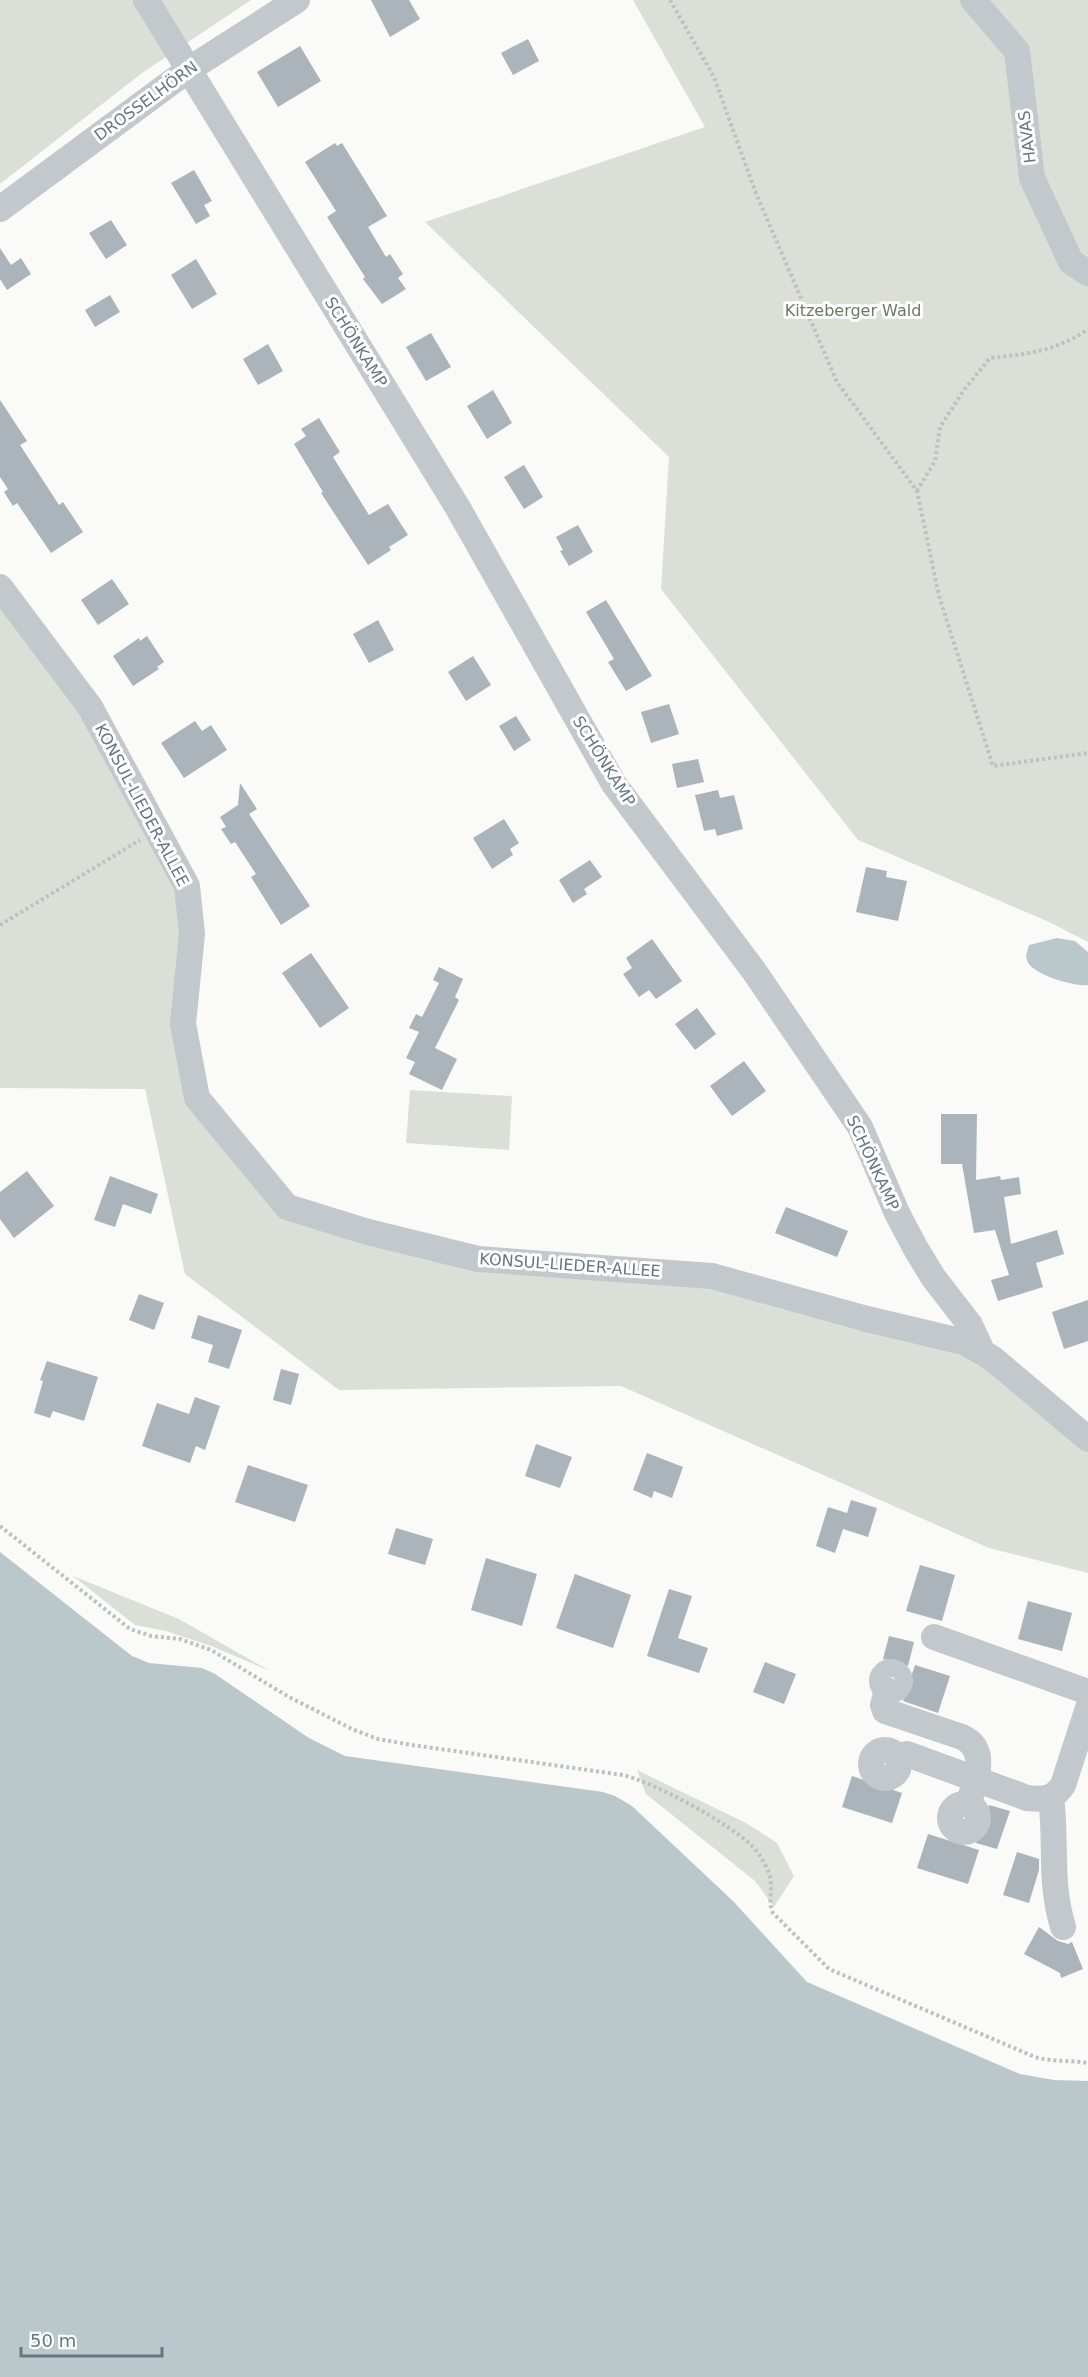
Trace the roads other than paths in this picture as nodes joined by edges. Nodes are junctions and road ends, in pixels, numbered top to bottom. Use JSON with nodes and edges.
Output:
{"nodes":[{"id":1,"x":146,"y":0,"type":"edge"},
{"id":2,"x":297,"y":0,"type":"edge"},
{"id":3,"x":973,"y":0,"type":"edge"},
{"id":4,"x":188,"y":70,"type":"junction"},
{"id":5,"x":0,"y":209,"type":"edge"},
{"id":6,"x":1088,"y":273,"type":"edge"},
{"id":7,"x":0,"y":586,"type":"edge"},
{"id":8,"x":982,"y":1351,"type":"junction"},
{"id":9,"x":1088,"y":1440,"type":"edge"},
{"id":10,"x":934,"y":1637,"type":"dead end"},
{"id":11,"x":887,"y":1690,"type":"dead end"},
{"id":12,"x":1088,"y":1692,"type":"edge"},
{"id":13,"x":1088,"y":1708,"type":"edge"},
{"id":14,"x":896,"y":1756,"type":"dead end"},
{"id":15,"x":966,"y":1775,"type":"junction"},
{"id":16,"x":1052,"y":1797,"type":"junction"},
{"id":17,"x":968,"y":1805,"type":"dead end"},
{"id":18,"x":1063,"y":1927,"type":"dead end"}],
"edges":[{"from":1,"to":4,"type":"street","name":"SCHÖNKAMP"},
{"from":2,"to":4,"type":"street","name":"DROSSELHÖRN"},
{"from":3,"to":6,"type":"street","name":"HAVAS"},
{"from":4,"to":5,"type":"street","name":"DROSSELHÖRN"},
{"from":4,"to":8,"type":"street","name":"SCHÖNKAMP"},
{"from":7,"to":8,"type":"street","name":"KONSUL-LIEDER-ALLEE"},
{"from":8,"to":9,"type":"street","name":"SCHÖNKAMP"},
{"from":10,"to":12,"type":"street"},
{"from":11,"to":15,"type":"street"},
{"from":13,"to":16,"type":"street"},
{"from":14,"to":15,"type":"street"},
{"from":15,"to":16,"type":"street"},
{"from":15,"to":17,"type":"street"},
{"from":16,"to":18,"type":"street"}]}
